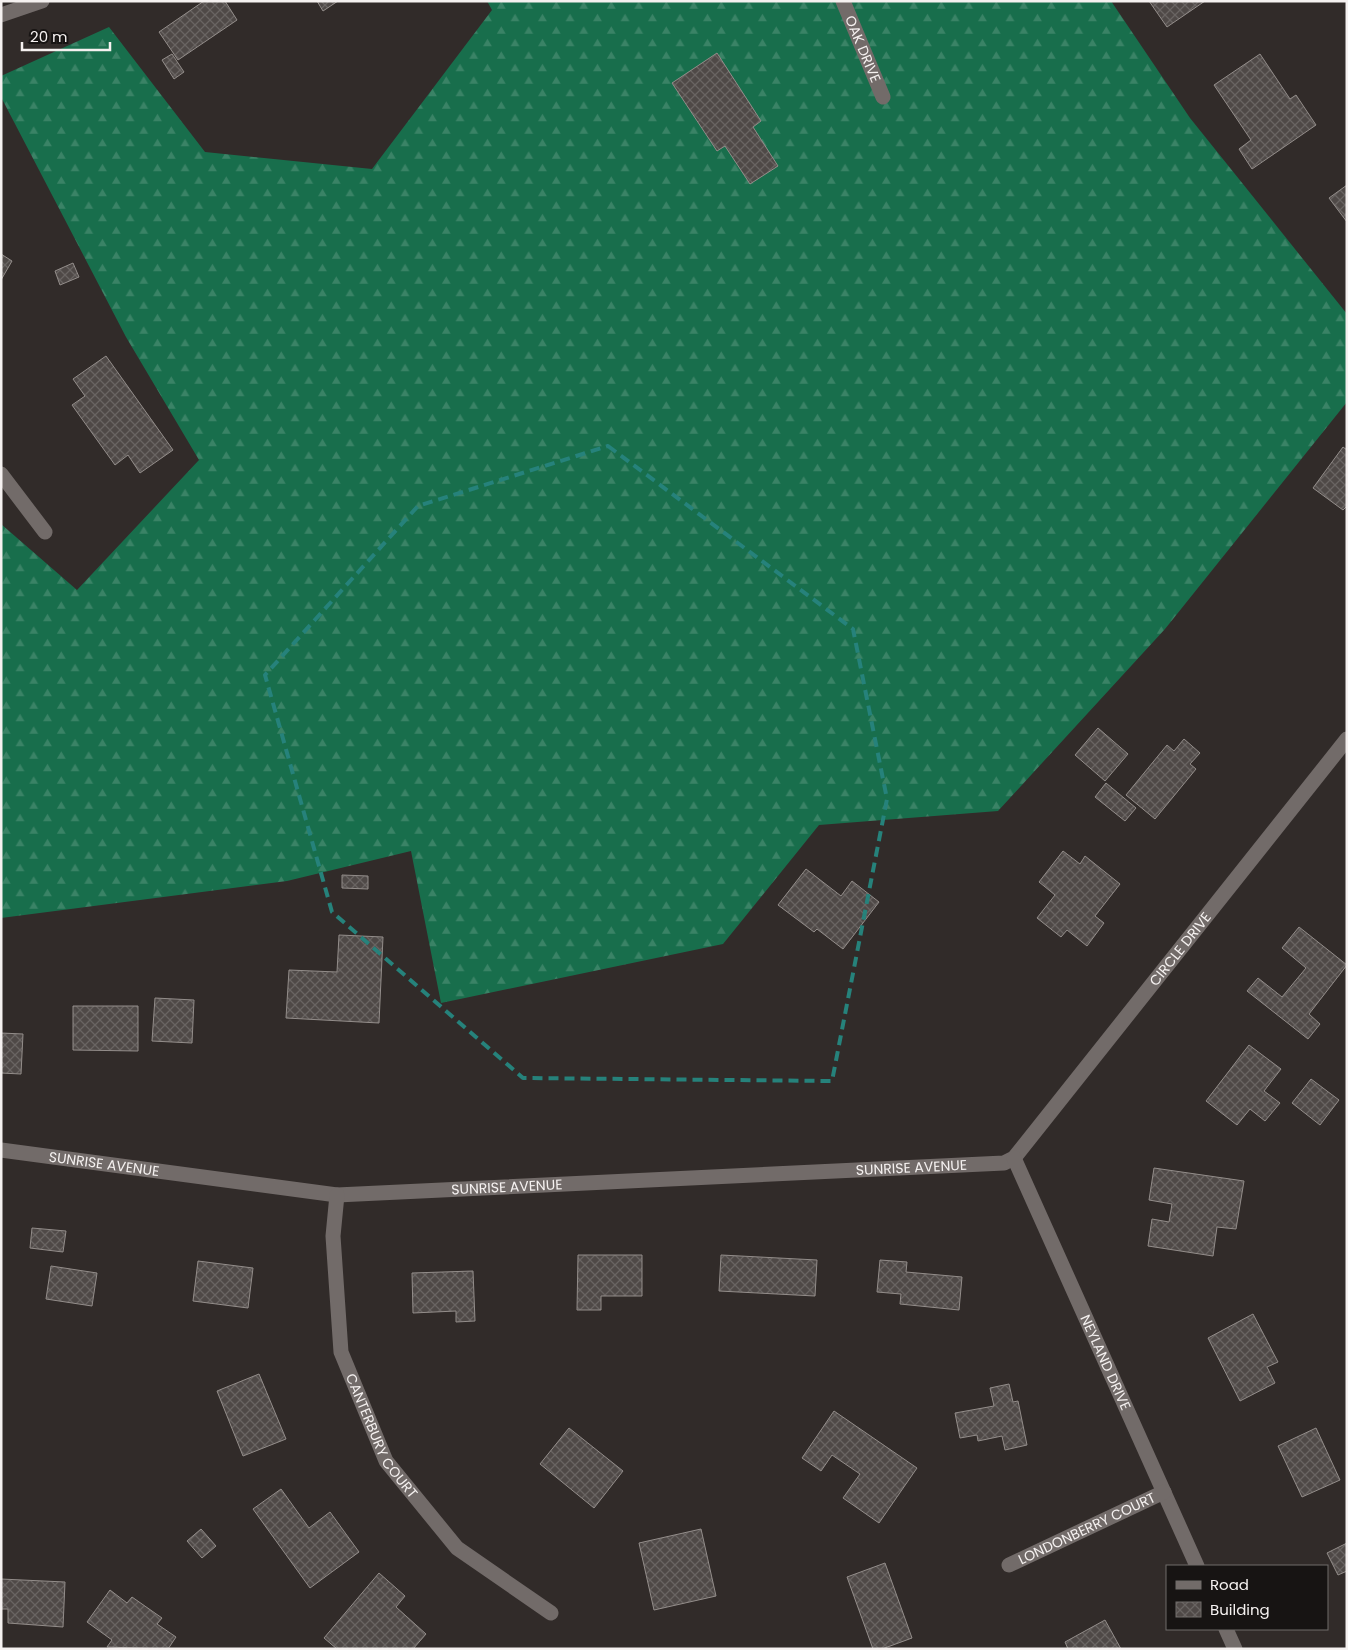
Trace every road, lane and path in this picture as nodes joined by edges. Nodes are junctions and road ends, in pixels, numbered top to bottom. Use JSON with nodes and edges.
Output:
{"nodes":[{"id":1,"x":42,"y":1,"type":"edge"},
{"id":2,"x":843,"y":1,"type":"edge"},
{"id":3,"x":1,"y":16,"type":"edge"},
{"id":4,"x":883,"y":97,"type":"dead end"},
{"id":5,"x":1,"y":474,"type":"edge"},
{"id":6,"x":45,"y":532,"type":"dead end"},
{"id":7,"x":1347,"y":739,"type":"edge"},
{"id":8,"x":1,"y":1150,"type":"edge"},
{"id":9,"x":1014,"y":1158,"type":"junction"},
{"id":10,"x":337,"y":1195,"type":"junction"},
{"id":11,"x":1164,"y":1492,"type":"junction"},
{"id":12,"x":1010,"y":1565,"type":"dead end"},
{"id":13,"x":1197,"y":1565,"type":"edge"},
{"id":14,"x":551,"y":1613,"type":"dead end"},
{"id":15,"x":1226,"y":1630,"type":"edge"},
{"id":16,"x":1235,"y":1649,"type":"edge"}],
"edges":[{"from":1,"to":3,"type":"street"},
{"from":2,"to":4,"type":"street","name":"OAK DRIVE"},
{"from":5,"to":6,"type":"street"},
{"from":7,"to":9,"type":"street","name":"CIRCLE DRIVE"},
{"from":8,"to":10,"type":"street","name":"SUNRISE AVENUE"},
{"from":9,"to":10,"type":"street","name":"SUNRISE AVENUE"},
{"from":9,"to":11,"type":"street","name":"NEYLAND DRIVE"},
{"from":10,"to":14,"type":"street","name":"CANTERBURY COURT"},
{"from":11,"to":12,"type":"street","name":"LONDONBERRY COURT"},
{"from":11,"to":13,"type":"street","name":"NEYLAND DRIVE"},
{"from":15,"to":16,"type":"street"}]}
